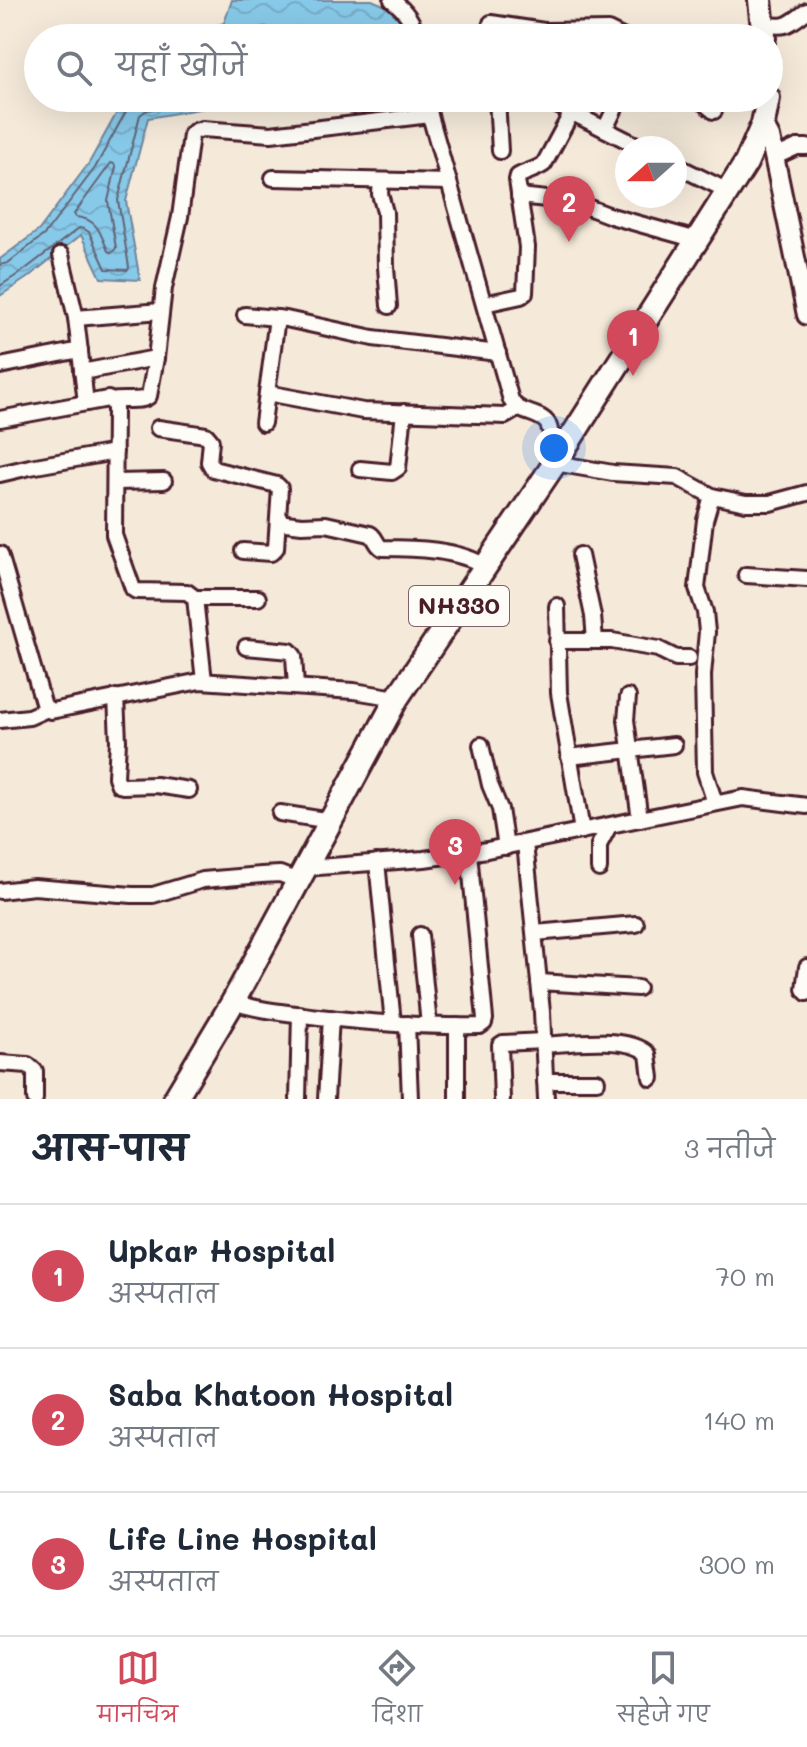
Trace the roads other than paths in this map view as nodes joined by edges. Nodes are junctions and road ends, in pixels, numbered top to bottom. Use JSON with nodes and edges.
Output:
{"nodes":[{"id":1,"x":392,"y":0,"type":"edge"},
{"id":2,"x":760,"y":0,"type":"edge"},
{"id":3,"x":807,"y":11,"type":"edge"},
{"id":4,"x":491,"y":23,"type":"dead end"},
{"id":5,"x":413,"y":24,"type":"edge"},
{"id":6,"x":498,"y":24,"type":"edge"},
{"id":7,"x":763,"y":24,"type":"edge"},
{"id":8,"x":783,"y":27,"type":"edge"},
{"id":9,"x":429,"y":112,"type":"edge"},
{"id":10,"x":498,"y":112,"type":"edge"},
{"id":11,"x":572,"y":112,"type":"joint"},
{"id":12,"x":613,"y":112,"type":"edge"},
{"id":13,"x":765,"y":112,"type":"edge"},
{"id":14,"x":430,"y":115,"type":"junction"},
{"id":15,"x":763,"y":124,"type":"junction"},
{"id":16,"x":605,"y":129,"type":"junction"},
{"id":17,"x":619,"y":136,"type":"edge"},
{"id":18,"x":807,"y":147,"type":"edge"},
{"id":19,"x":500,"y":151,"type":"dead end"},
{"id":20,"x":773,"y":158,"type":"junction"},
{"id":21,"x":687,"y":171,"type":"edge"},
{"id":22,"x":273,"y":178,"type":"dead end"},
{"id":23,"x":381,"y":181,"type":"junction"},
{"id":24,"x":449,"y":182,"type":"junction"},
{"id":25,"x":728,"y":191,"type":"junction"},
{"id":26,"x":519,"y":196,"type":"junction"},
{"id":27,"x":697,"y":240,"type":"junction"},
{"id":28,"x":800,"y":253,"type":"edge"},
{"id":29,"x":61,"y":255,"type":"dead end"},
{"id":30,"x":484,"y":304,"type":"junction"},
{"id":31,"x":389,"y":306,"type":"dead end"},
{"id":32,"x":161,"y":311,"type":"junction"},
{"id":33,"x":245,"y":315,"type":"dead end"},
{"id":34,"x":807,"y":315,"type":"edge"},
{"id":35,"x":76,"y":318,"type":"junction"},
{"id":36,"x":277,"y":318,"type":"junction"},
{"id":37,"x":80,"y":350,"type":"junction"},
{"id":38,"x":498,"y":353,"type":"junction"},
{"id":39,"x":156,"y":358,"type":"junction"},
{"id":40,"x":0,"y":366,"type":"edge"},
{"id":41,"x":82,"y":372,"type":"junction"},
{"id":42,"x":267,"y":393,"type":"junction"},
{"id":43,"x":112,"y":401,"type":"junction"},
{"id":44,"x":86,"y":403,"type":"junction"},
{"id":45,"x":517,"y":409,"type":"junction"},
{"id":46,"x":404,"y":412,"type":"junction"},
{"id":47,"x":0,"y":419,"type":"edge"},
{"id":48,"x":263,"y":423,"type":"dead end"},
{"id":49,"x":158,"y":428,"type":"dead end"},
{"id":50,"x":115,"y":452,"type":"junction"},
{"id":51,"x":555,"y":463,"type":"junction"},
{"id":52,"x":360,"y":469,"type":"dead end"},
{"id":53,"x":0,"y":474,"type":"edge"},
{"id":54,"x":164,"y":481,"type":"dead end"},
{"id":55,"x":115,"y":482,"type":"junction"},
{"id":56,"x":807,"y":493,"type":"edge"},
{"id":57,"x":712,"y":496,"type":"junction"},
{"id":58,"x":278,"y":522,"type":"junction"},
{"id":59,"x":243,"y":551,"type":"dead end"},
{"id":60,"x":0,"y":554,"type":"edge"},
{"id":61,"x":580,"y":555,"type":"dead end"},
{"id":62,"x":486,"y":567,"type":"junction"},
{"id":63,"x":746,"y":575,"type":"dead end"},
{"id":64,"x":807,"y":579,"type":"edge"},
{"id":65,"x":195,"y":598,"type":"junction"},
{"id":66,"x":258,"y":598,"type":"dead end"},
{"id":67,"x":557,"y":606,"type":"dead end"},
{"id":68,"x":557,"y":641,"type":"junction"},
{"id":69,"x":595,"y":641,"type":"junction"},
{"id":70,"x":246,"y":647,"type":"dead end"},
{"id":71,"x":689,"y":658,"type":"dead end"},
{"id":72,"x":204,"y":681,"type":"junction"},
{"id":73,"x":296,"y":687,"type":"junction"},
{"id":74,"x":116,"y":697,"type":"junction"},
{"id":75,"x":628,"y":697,"type":"dead end"},
{"id":76,"x":397,"y":698,"type":"junction"},
{"id":77,"x":47,"y":709,"type":"junction"},
{"id":78,"x":0,"y":720,"type":"edge"},
{"id":79,"x":481,"y":745,"type":"dead end"},
{"id":80,"x":674,"y":745,"type":"dead end"},
{"id":81,"x":632,"y":749,"type":"junction"},
{"id":82,"x":569,"y":757,"type":"junction"},
{"id":83,"x":189,"y":790,"type":"dead end"},
{"id":84,"x":715,"y":803,"type":"junction"},
{"id":85,"x":807,"y":806,"type":"edge"},
{"id":86,"x":280,"y":813,"type":"dead end"},
{"id":87,"x":640,"y":819,"type":"junction"},
{"id":88,"x":331,"y":821,"type":"junction"},
{"id":89,"x":609,"y":826,"type":"junction"},
{"id":90,"x":582,"y":831,"type":"junction"},
{"id":91,"x":525,"y":843,"type":"junction"},
{"id":92,"x":506,"y":847,"type":"junction"},
{"id":93,"x":469,"y":853,"type":"junction"},
{"id":94,"x":377,"y":862,"type":"junction"},
{"id":95,"x":599,"y":869,"type":"dead end"},
{"id":96,"x":302,"y":875,"type":"junction"},
{"id":97,"x":0,"y":891,"type":"edge"},
{"id":98,"x":636,"y":924,"type":"dead end"},
{"id":99,"x":535,"y":933,"type":"junction"},
{"id":100,"x":420,"y":935,"type":"dead end"},
{"id":101,"x":807,"y":967,"type":"edge"},
{"id":102,"x":539,"y":982,"type":"junction"},
{"id":103,"x":638,"y":988,"type":"dead end"},
{"id":104,"x":807,"y":993,"type":"edge"},
{"id":105,"x":233,"y":1002,"type":"junction"},
{"id":106,"x":300,"y":1014,"type":"junction"},
{"id":107,"x":331,"y":1018,"type":"junction"},
{"id":108,"x":400,"y":1024,"type":"junction"},
{"id":109,"x":429,"y":1025,"type":"junction"},
{"id":110,"x":457,"y":1026,"type":"junction"},
{"id":111,"x":543,"y":1043,"type":"junction"},
{"id":112,"x":0,"y":1063,"type":"edge"},
{"id":113,"x":651,"y":1078,"type":"dead end"},
{"id":114,"x":545,"y":1081,"type":"junction"},
{"id":115,"x":597,"y":1081,"type":"dead end"},
{"id":116,"x":35,"y":1099,"type":"edge"},
{"id":117,"x":175,"y":1099,"type":"edge"},
{"id":118,"x":298,"y":1099,"type":"edge"},
{"id":119,"x":326,"y":1099,"type":"edge"},
{"id":120,"x":410,"y":1099,"type":"edge"},
{"id":121,"x":457,"y":1099,"type":"edge"},
{"id":122,"x":502,"y":1099,"type":"edge"},
{"id":123,"x":546,"y":1099,"type":"edge"}],
"edges":[{"from":1,"to":5,"type":"street"},
{"from":2,"to":7,"type":"highway"},
{"from":3,"to":8,"type":"street"},
{"from":4,"to":6,"type":"street"},
{"from":9,"to":14,"type":"street"},
{"from":10,"to":19,"type":"street"},
{"from":11,"to":16,"type":"street"},
{"from":11,"to":26,"type":"street"},
{"from":12,"to":16,"type":"street"},
{"from":13,"to":15,"type":"highway","number":"NH330"},
{"from":14,"to":24,"type":"street"},
{"from":14,"to":32,"type":"street"},
{"from":15,"to":20,"type":"main road"},
{"from":15,"to":25,"type":"highway","number":"NH330"},
{"from":16,"to":17,"type":"street"},
{"from":18,"to":20,"type":"street"},
{"from":20,"to":28,"type":"main road"},
{"from":21,"to":25,"type":"street"},
{"from":22,"to":23,"type":"street"},
{"from":23,"to":24,"type":"street"},
{"from":23,"to":31,"type":"street"},
{"from":24,"to":30,"type":"street"},
{"from":25,"to":27,"type":"highway","number":"NH330"},
{"from":26,"to":27,"type":"street"},
{"from":26,"to":30,"type":"street"},
{"from":27,"to":51,"type":"highway","number":"NH330"},
{"from":28,"to":34,"type":"main road"},
{"from":29,"to":35,"type":"street"},
{"from":30,"to":38,"type":"street"},
{"from":32,"to":35,"type":"street"},
{"from":32,"to":39,"type":"street"},
{"from":33,"to":36,"type":"street"},
{"from":35,"to":37,"type":"street"},
{"from":36,"to":38,"type":"street"},
{"from":36,"to":42,"type":"street"},
{"from":37,"to":40,"type":"street"},
{"from":37,"to":41,"type":"street"},
{"from":38,"to":45,"type":"street"},
{"from":39,"to":41,"type":"street"},
{"from":39,"to":43,"type":"street"},
{"from":41,"to":44,"type":"street"},
{"from":42,"to":46,"type":"street"},
{"from":42,"to":48,"type":"street"},
{"from":43,"to":44,"type":"street"},
{"from":43,"to":50,"type":"street"},
{"from":44,"to":47,"type":"street"},
{"from":45,"to":46,"type":"street"},
{"from":45,"to":51,"type":"street"},
{"from":46,"to":52,"type":"street"},
{"from":49,"to":58,"type":"street"},
{"from":50,"to":53,"type":"street"},
{"from":50,"to":55,"type":"street"},
{"from":51,"to":57,"type":"street"},
{"from":51,"to":62,"type":"highway","number":"NH330"},
{"from":54,"to":55,"type":"street"},
{"from":55,"to":65,"type":"street"},
{"from":56,"to":57,"type":"street"},
{"from":57,"to":84,"type":"street"},
{"from":58,"to":59,"type":"street"},
{"from":58,"to":62,"type":"street"},
{"from":60,"to":77,"type":"street"},
{"from":61,"to":69,"type":"street"},
{"from":62,"to":76,"type":"highway","number":"NH330"},
{"from":63,"to":64,"type":"street"},
{"from":65,"to":66,"type":"street"},
{"from":65,"to":72,"type":"street"},
{"from":67,"to":68,"type":"street"},
{"from":68,"to":69,"type":"street"},
{"from":68,"to":82,"type":"street"},
{"from":69,"to":71,"type":"street"},
{"from":70,"to":73,"type":"street"},
{"from":72,"to":73,"type":"street"},
{"from":72,"to":74,"type":"street"},
{"from":73,"to":76,"type":"street"},
{"from":74,"to":77,"type":"street"},
{"from":74,"to":83,"type":"street"},
{"from":75,"to":81,"type":"street"},
{"from":76,"to":88,"type":"highway","number":"NH330"},
{"from":77,"to":78,"type":"street"},
{"from":79,"to":92,"type":"street"},
{"from":80,"to":81,"type":"street"},
{"from":81,"to":82,"type":"street"},
{"from":81,"to":87,"type":"street"},
{"from":82,"to":90,"type":"street"},
{"from":84,"to":85,"type":"street"},
{"from":84,"to":87,"type":"street"},
{"from":86,"to":88,"type":"street"},
{"from":87,"to":89,"type":"street"},
{"from":88,"to":96,"type":"highway","number":"NH330"},
{"from":89,"to":90,"type":"street"},
{"from":89,"to":95,"type":"street"},
{"from":90,"to":91,"type":"street"},
{"from":91,"to":92,"type":"street"},
{"from":91,"to":99,"type":"street"},
{"from":92,"to":93,"type":"street"},
{"from":93,"to":94,"type":"street"},
{"from":93,"to":110,"type":"street"},
{"from":94,"to":96,"type":"street"},
{"from":94,"to":108,"type":"street"},
{"from":96,"to":97,"type":"street"},
{"from":96,"to":105,"type":"highway","number":"NH330"},
{"from":98,"to":99,"type":"street"},
{"from":99,"to":102,"type":"street"},
{"from":100,"to":109,"type":"street"},
{"from":101,"to":104,"type":"street"},
{"from":102,"to":103,"type":"street"},
{"from":102,"to":111,"type":"street"},
{"from":105,"to":106,"type":"street"},
{"from":105,"to":117,"type":"highway","number":"NH330"},
{"from":106,"to":107,"type":"street"},
{"from":106,"to":118,"type":"street"},
{"from":107,"to":108,"type":"street"},
{"from":107,"to":119,"type":"street"},
{"from":108,"to":109,"type":"street"},
{"from":108,"to":120,"type":"street"},
{"from":109,"to":110,"type":"street"},
{"from":110,"to":121,"type":"street"},
{"from":111,"to":113,"type":"street"},
{"from":111,"to":114,"type":"street"},
{"from":111,"to":122,"type":"street"},
{"from":112,"to":116,"type":"street"},
{"from":114,"to":115,"type":"street"},
{"from":114,"to":123,"type":"street"}]}
